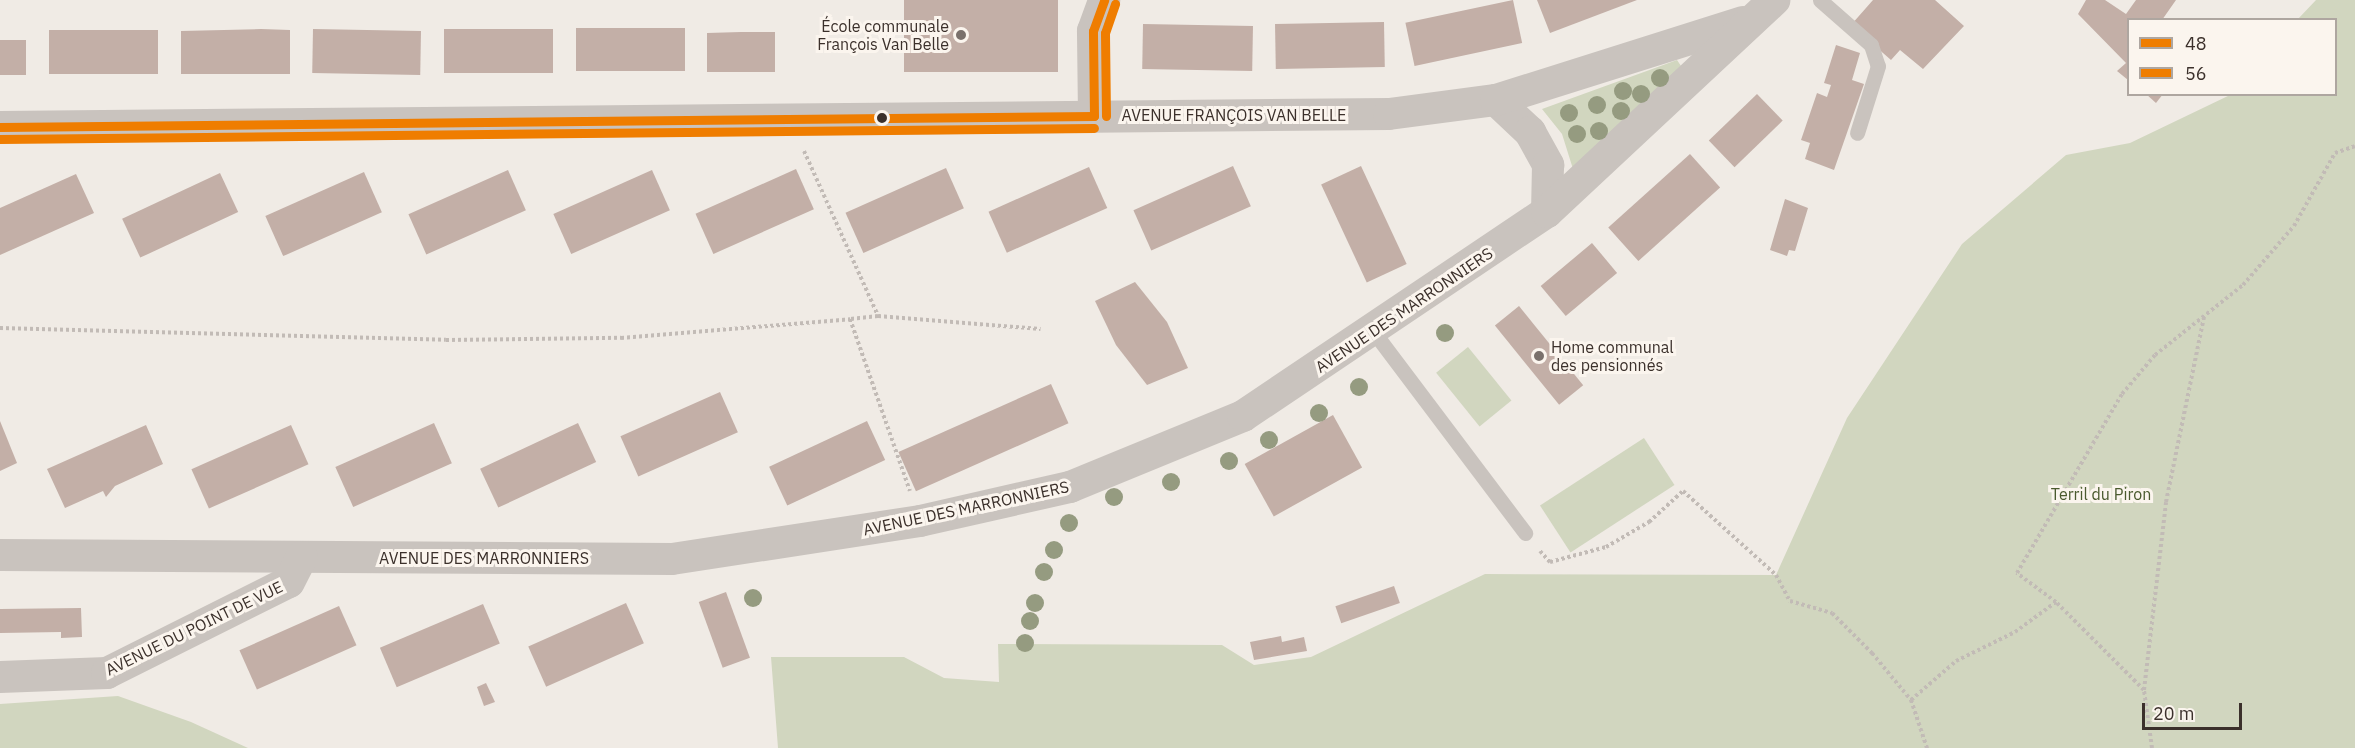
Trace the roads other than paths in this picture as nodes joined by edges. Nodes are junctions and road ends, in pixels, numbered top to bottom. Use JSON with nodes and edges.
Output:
{"nodes":[{"id":1,"x":1104,"y":0,"type":"edge"},
{"id":2,"x":1774,"y":0,"type":"edge"},
{"id":3,"x":1820,"y":0,"type":"edge"},
{"id":4,"x":1750,"y":20,"type":"junction"},
{"id":5,"x":1496,"y":100,"type":"junction"},
{"id":6,"x":1094,"y":116,"type":"junction"},
{"id":7,"x":0,"y":127,"type":"edge"},
{"id":8,"x":1857,"y":132,"type":"dead end"},
{"id":9,"x":1547,"y":212,"type":"junction"},
{"id":10,"x":1373,"y":331,"type":"junction"},
{"id":11,"x":1525,"y":533,"type":"road end"},
{"id":12,"x":0,"y":555,"type":"edge"},
{"id":13,"x":302,"y":557,"type":"junction"},
{"id":14,"x":0,"y":677,"type":"edge"}],
"edges":[{"from":1,"to":6,"type":"street"},
{"from":2,"to":4,"type":"street","name":"AVENUE DES MARRONNIERS"},
{"from":3,"to":8,"type":"lane"},
{"from":4,"to":5,"type":"street","name":"AVENUE FRANÇOIS VAN BELLE"},
{"from":4,"to":9,"type":"street","name":"AVENUE DES MARRONNIERS"},
{"from":5,"to":6,"type":"street","name":"AVENUE FRANÇOIS VAN BELLE"},
{"from":5,"to":9,"type":"street"},
{"from":6,"to":7,"type":"street","name":"AVENUE FRANÇOIS VAN BELLE"},
{"from":9,"to":10,"type":"street","name":"AVENUE DES MARRONNIERS"},
{"from":10,"to":11,"type":"lane"},
{"from":10,"to":13,"type":"street","name":"AVENUE DES MARRONNIERS"},
{"from":12,"to":13,"type":"street","name":"AVENUE DES MARRONNIERS"},
{"from":13,"to":14,"type":"street","name":"AVENUE DU POINT DE VUE"}]}
